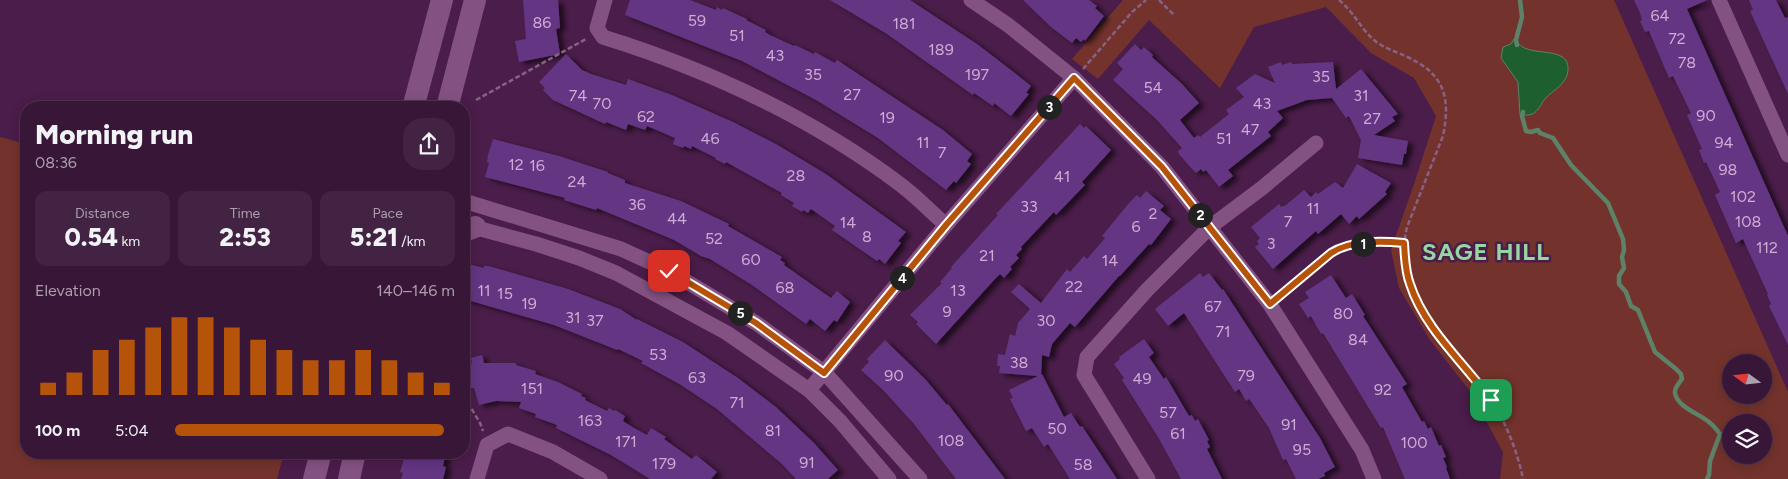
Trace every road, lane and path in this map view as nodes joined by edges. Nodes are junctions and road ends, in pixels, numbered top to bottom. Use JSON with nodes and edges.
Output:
{"nodes":[{"id":1,"x":442,"y":0,"type":"edge"},
{"id":2,"x":476,"y":0,"type":"edge"},
{"id":3,"x":605,"y":0,"type":"edge"},
{"id":4,"x":971,"y":0,"type":"edge"},
{"id":5,"x":1146,"y":0,"type":"edge"},
{"id":6,"x":1159,"y":0,"type":"edge"},
{"id":7,"x":1339,"y":0,"type":"edge"},
{"id":8,"x":1719,"y":0,"type":"edge"},
{"id":9,"x":1174,"y":16,"type":"dead end"},
{"id":10,"x":598,"y":28,"type":"junction"},
{"id":11,"x":1074,"y":78,"type":"junction"},
{"id":12,"x":476,"y":100,"type":"dead end"},
{"id":13,"x":415,"y":101,"type":"edge"},
{"id":14,"x":449,"y":101,"type":"edge"},
{"id":15,"x":1782,"y":128,"type":"edge"},
{"id":16,"x":1316,"y":143,"type":"dead end"},
{"id":17,"x":1788,"y":155,"type":"edge"},
{"id":18,"x":470,"y":203,"type":"edge"},
{"id":19,"x":946,"y":225,"type":"junction"},
{"id":20,"x":470,"y":228,"type":"edge"},
{"id":21,"x":1210,"y":228,"type":"junction"},
{"id":22,"x":1404,"y":243,"type":"junction"},
{"id":23,"x":1270,"y":304,"type":"junction"},
{"id":24,"x":824,"y":373,"type":"junction"},
{"id":25,"x":809,"y":390,"type":"junction"},
{"id":26,"x":470,"y":406,"type":"edge"},
{"id":27,"x":487,"y":444,"type":"junction"},
{"id":28,"x":319,"y":459,"type":"edge"},
{"id":29,"x":354,"y":459,"type":"edge"},
{"id":30,"x":314,"y":479,"type":"edge"},
{"id":31,"x":349,"y":479,"type":"edge"},
{"id":32,"x":477,"y":479,"type":"edge"},
{"id":33,"x":600,"y":479,"type":"edge"},
{"id":34,"x":889,"y":479,"type":"edge"},
{"id":35,"x":920,"y":479,"type":"edge"},
{"id":36,"x":1148,"y":479,"type":"edge"},
{"id":37,"x":1374,"y":479,"type":"edge"},
{"id":38,"x":1523,"y":479,"type":"edge"}],
"edges":[{"from":1,"to":13,"type":"main road"},
{"from":2,"to":14,"type":"main road"},
{"from":3,"to":10,"type":"street"},
{"from":4,"to":11,"type":"street"},
{"from":5,"to":11,"type":"path"},
{"from":6,"to":9,"type":"path"},
{"from":7,"to":22,"type":"path"},
{"from":8,"to":15,"type":"street"},
{"from":10,"to":12,"type":"path"},
{"from":10,"to":19,"type":"street"},
{"from":11,"to":19,"type":"street"},
{"from":11,"to":21,"type":"street"},
{"from":15,"to":17,"type":"street"},
{"from":16,"to":21,"type":"street"},
{"from":18,"to":24,"type":"street"},
{"from":19,"to":24,"type":"street"},
{"from":20,"to":25,"type":"street"},
{"from":21,"to":23,"type":"street"},
{"from":21,"to":36,"type":"street"},
{"from":22,"to":23,"type":"path"},
{"from":22,"to":38,"type":"path"},
{"from":23,"to":37,"type":"street"},
{"from":24,"to":25,"type":"street"},
{"from":24,"to":35,"type":"street"},
{"from":25,"to":34,"type":"street"},
{"from":26,"to":27,"type":"path"},
{"from":27,"to":32,"type":"street"},
{"from":27,"to":33,"type":"street"},
{"from":28,"to":30,"type":"main road"},
{"from":29,"to":31,"type":"main road"}]}
